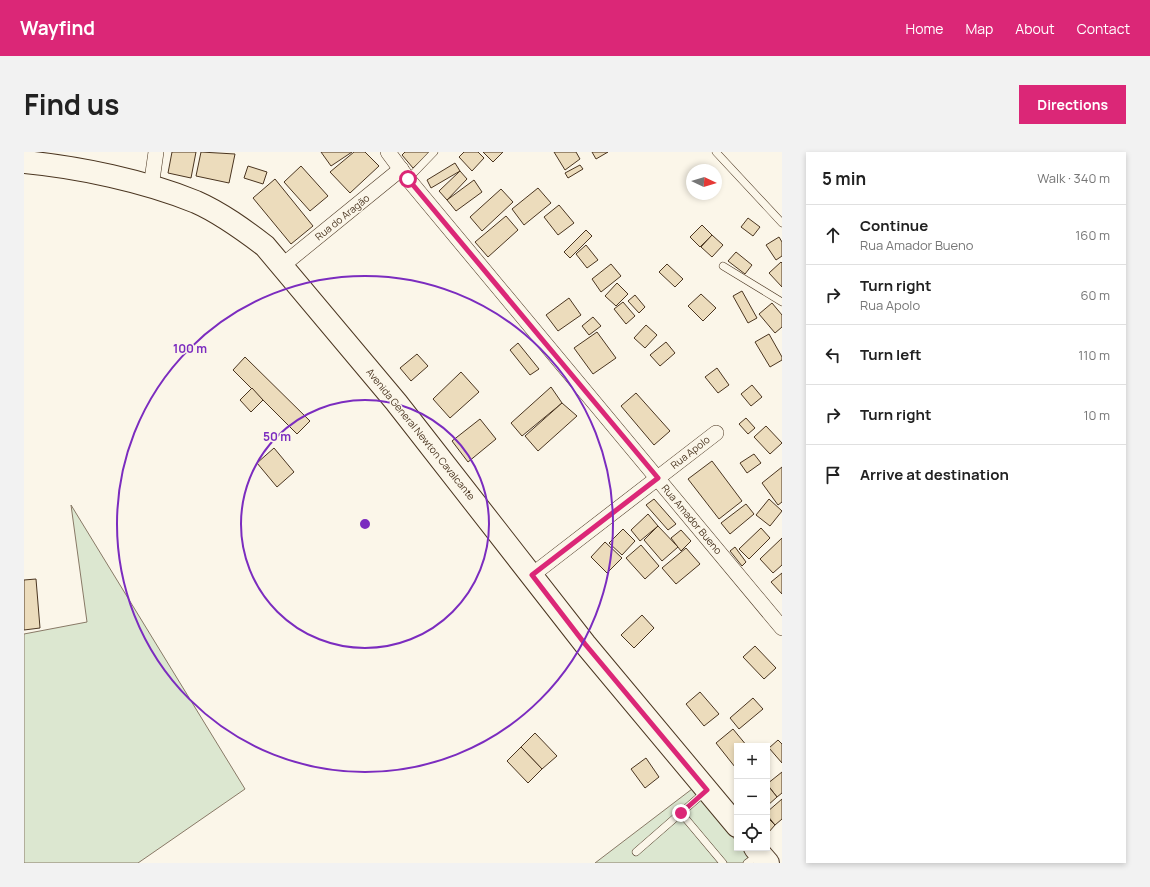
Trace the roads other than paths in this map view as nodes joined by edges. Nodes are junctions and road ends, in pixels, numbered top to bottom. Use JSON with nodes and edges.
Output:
{"nodes":[{"id":1,"x":156,"y":152,"type":"edge"},
{"id":2,"x":388,"y":152,"type":"edge"},
{"id":3,"x":434,"y":152,"type":"edge"},
{"id":4,"x":716,"y":152,"type":"edge"},
{"id":5,"x":24,"y":162,"type":"edge"},
{"id":6,"x":405,"y":174,"type":"junction"},
{"id":7,"x":151,"y":187,"type":"junction"},
{"id":8,"x":782,"y":223,"type":"edge"},
{"id":9,"x":283,"y":265,"type":"junction"},
{"id":10,"x":723,"y":266,"type":"dead end"},
{"id":11,"x":782,"y":302,"type":"edge"},
{"id":12,"x":716,"y":432,"type":"dead end"},
{"id":13,"x":658,"y":478,"type":"junction"},
{"id":14,"x":532,"y":575,"type":"junction"},
{"id":15,"x":782,"y":628,"type":"edge"},
{"id":16,"x":707,"y":790,"type":"junction"},
{"id":17,"x":681,"y":813,"type":"junction"},
{"id":18,"x":734,"y":822,"type":"edge"},
{"id":19,"x":636,"y":852,"type":"dead end"},
{"id":20,"x":723,"y":863,"type":"edge"}],
"edges":[{"from":1,"to":7,"type":"street"},
{"from":2,"to":6,"type":"street","name":"Rua Amador Bueno"},
{"from":3,"to":6,"type":"lane"},
{"from":4,"to":8,"type":"lane"},
{"from":5,"to":7,"type":"main road","name":"Avenida General Newton Cavalcante"},
{"from":6,"to":9,"type":"street","name":"Rua do Aragão"},
{"from":6,"to":13,"type":"street","name":"Rua Amador Bueno"},
{"from":7,"to":9,"type":"main road","name":"Avenida General Newton Cavalcante"},
{"from":9,"to":14,"type":"main road","name":"Avenida General Newton Cavalcante"},
{"from":10,"to":11,"type":"lane"},
{"from":12,"to":13,"type":"street","name":"Rua Apolo"},
{"from":13,"to":14,"type":"street","name":"Rua Apolo"},
{"from":13,"to":15,"type":"street","name":"Rua Amador Bueno"},
{"from":14,"to":16,"type":"main road","name":"Avenida General Newton Cavalcante"},
{"from":16,"to":17,"type":"lane"},
{"from":16,"to":18,"type":"main road","name":"Avenida General Newton Cavalcante"},
{"from":17,"to":19,"type":"lane"},
{"from":17,"to":20,"type":"lane"}]}
